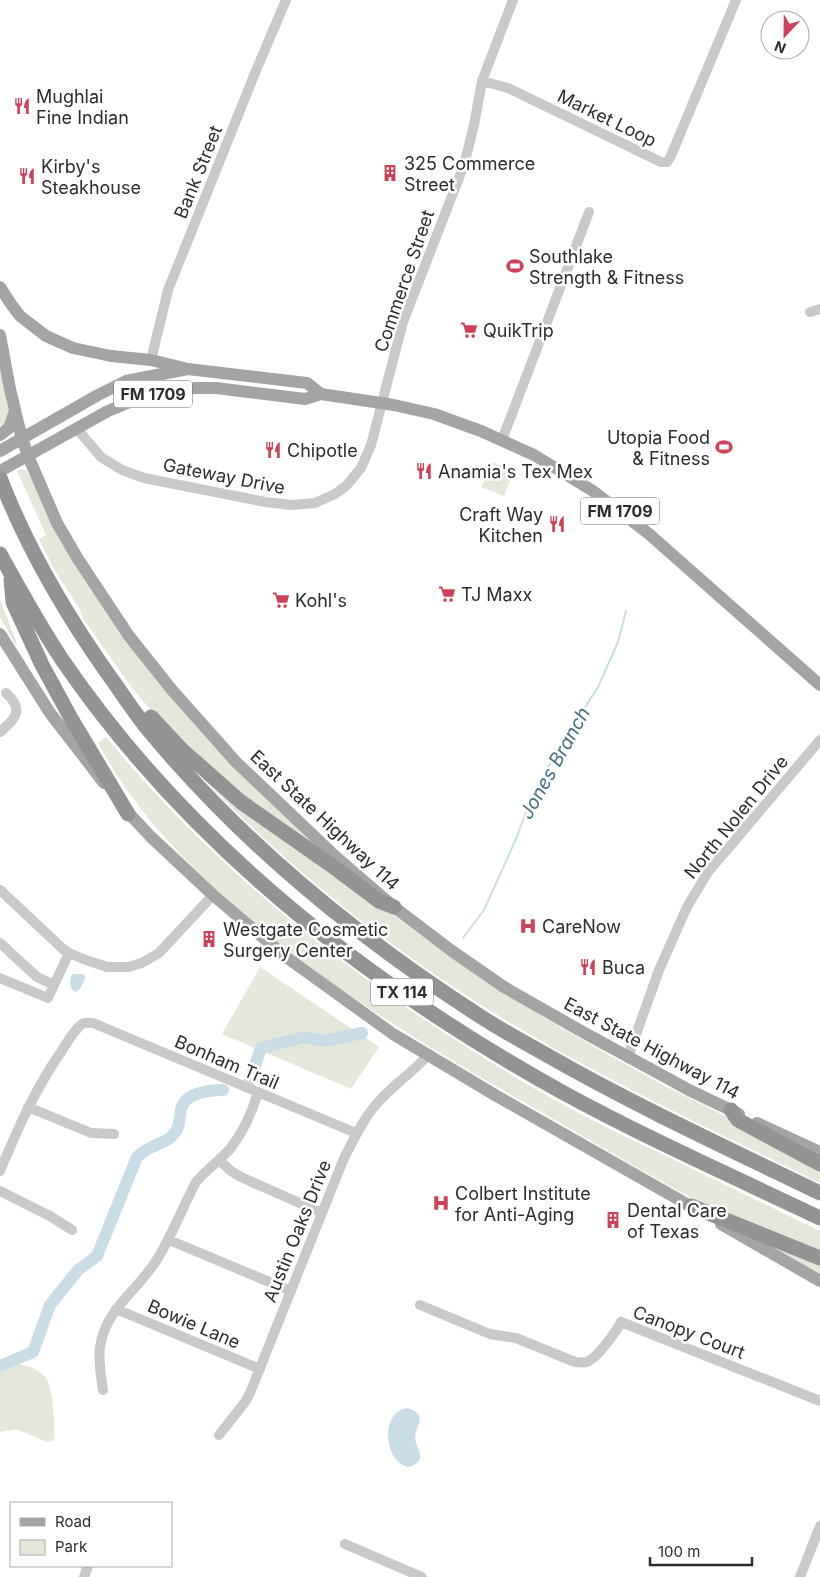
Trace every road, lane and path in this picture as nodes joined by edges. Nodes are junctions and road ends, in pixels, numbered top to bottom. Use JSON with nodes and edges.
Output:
{"nodes":[{"id":1,"x":286,"y":0,"type":"edge"},
{"id":2,"x":514,"y":0,"type":"edge"},
{"id":3,"x":736,"y":0,"type":"edge"},
{"id":4,"x":482,"y":82,"type":"junction"},
{"id":5,"x":590,"y":212,"type":"dead end"},
{"id":6,"x":0,"y":287,"type":"edge"},
{"id":7,"x":0,"y":335,"type":"edge"},
{"id":8,"x":151,"y":360,"type":"junction"},
{"id":9,"x":188,"y":370,"type":"junction"},
{"id":10,"x":126,"y":381,"type":"junction"},
{"id":11,"x":321,"y":394,"type":"junction"},
{"id":12,"x":382,"y":403,"type":"junction"},
{"id":13,"x":15,"y":411,"type":"junction"},
{"id":14,"x":77,"y":429,"type":"junction"},
{"id":15,"x":1,"y":435,"type":"edge"},
{"id":16,"x":502,"y":440,"type":"junction"},
{"id":17,"x":17,"y":442,"type":"junction"},
{"id":18,"x":0,"y":451,"type":"edge"},
{"id":19,"x":23,"y":459,"type":"junction"},
{"id":20,"x":0,"y":471,"type":"edge"},
{"id":21,"x":0,"y":478,"type":"edge"},
{"id":22,"x":0,"y":554,"type":"edge"},
{"id":23,"x":10,"y":572,"type":"junction"},
{"id":24,"x":58,"y":599,"type":"junction"},
{"id":25,"x":0,"y":634,"type":"edge"},
{"id":26,"x":820,"y":685,"type":"edge"},
{"id":27,"x":6,"y":693,"type":"dead end"},
{"id":28,"x":0,"y":732,"type":"edge"},
{"id":29,"x":820,"y":740,"type":"edge"},
{"id":30,"x":128,"y":814,"type":"junction"},
{"id":31,"x":0,"y":890,"type":"edge"},
{"id":32,"x":212,"y":895,"type":"junction"},
{"id":33,"x":394,"y":907,"type":"junction"},
{"id":34,"x":0,"y":943,"type":"edge"},
{"id":35,"x":69,"y":953,"type":"junction"},
{"id":36,"x":0,"y":978,"type":"edge"},
{"id":37,"x":54,"y":985,"type":"junction"},
{"id":38,"x":428,"y":1054,"type":"junction"},
{"id":39,"x":628,"y":1057,"type":"junction"},
{"id":40,"x":258,"y":1092,"type":"junction"},
{"id":41,"x":28,"y":1106,"type":"junction"},
{"id":42,"x":731,"y":1110,"type":"junction"},
{"id":43,"x":356,"y":1133,"type":"junction"},
{"id":44,"x":114,"y":1134,"type":"dead end"},
{"id":45,"x":4,"y":1150,"type":"edge"},
{"id":46,"x":820,"y":1152,"type":"edge"},
{"id":47,"x":219,"y":1160,"type":"junction"},
{"id":48,"x":820,"y":1164,"type":"edge"},
{"id":49,"x":0,"y":1171,"type":"edge"},
{"id":50,"x":0,"y":1191,"type":"edge"},
{"id":51,"x":820,"y":1193,"type":"edge"},
{"id":52,"x":691,"y":1206,"type":"junction"},
{"id":53,"x":322,"y":1213,"type":"junction"},
{"id":54,"x":820,"y":1218,"type":"edge"},
{"id":55,"x":72,"y":1230,"type":"dead end"},
{"id":56,"x":168,"y":1240,"type":"junction"},
{"id":57,"x":820,"y":1258,"type":"edge"},
{"id":58,"x":820,"y":1281,"type":"edge"},
{"id":59,"x":291,"y":1291,"type":"junction"},
{"id":60,"x":420,"y":1305,"type":"dead end"},
{"id":61,"x":116,"y":1309,"type":"junction"},
{"id":62,"x":260,"y":1369,"type":"junction"},
{"id":63,"x":103,"y":1390,"type":"dead end"},
{"id":64,"x":820,"y":1401,"type":"edge"},
{"id":65,"x":219,"y":1435,"type":"dead end"},
{"id":66,"x":820,"y":1526,"type":"edge"},
{"id":67,"x":345,"y":1544,"type":"dead end"},
{"id":68,"x":422,"y":1577,"type":"edge"},
{"id":69,"x":800,"y":1577,"type":"edge"}],
"edges":[{"from":1,"to":8,"type":"street","name":"Bank Street"},
{"from":2,"to":4,"type":"street","name":"Commerce Street"},
{"from":3,"to":4,"type":"street","name":"Market Loop"},
{"from":4,"to":12,"type":"street","name":"Commerce Street"},
{"from":5,"to":16,"type":"street"},
{"from":6,"to":8,"type":"main road"},
{"from":7,"to":13,"type":"main road","name":"East State Highway 114"},
{"from":8,"to":9,"type":"main road"},
{"from":8,"to":10,"type":"main road"},
{"from":9,"to":10,"type":"main road","number":"FM 1709"},
{"from":9,"to":11,"type":"main road","number":"FM 1709"},
{"from":10,"to":17,"type":"main road","number":"FM 1709"},
{"from":11,"to":12,"type":"main road","number":"FM 1709"},
{"from":11,"to":14,"type":"main road","number":"FM 1709"},
{"from":12,"to":14,"type":"street","name":"Gateway Drive"},
{"from":12,"to":16,"type":"main road","number":"FM 1709"},
{"from":13,"to":15,"type":"main road"},
{"from":13,"to":17,"type":"main road","name":"East State Highway 114"},
{"from":14,"to":19,"type":"main road","number":"FM 1709"},
{"from":16,"to":26,"type":"main road","number":"FM 1709"},
{"from":17,"to":18,"type":"main road","number":"FM 1709"},
{"from":17,"to":19,"type":"main road","name":"East State Highway 114"},
{"from":19,"to":20,"type":"main road","number":"FM 1709"},
{"from":19,"to":33,"type":"main road","name":"East State Highway 114"},
{"from":21,"to":24,"type":"highway","number":"TX 114"},
{"from":22,"to":23,"type":"highway","number":"TX 114"},
{"from":23,"to":30,"type":"highway"},
{"from":23,"to":54,"type":"highway","number":"TX 114"},
{"from":24,"to":33,"type":"highway"},
{"from":24,"to":51,"type":"highway","number":"TX 114"},
{"from":25,"to":30,"type":"main road"},
{"from":27,"to":28,"type":"street"},
{"from":29,"to":39,"type":"street","name":"North Nolen Drive"},
{"from":30,"to":32,"type":"main road"},
{"from":31,"to":35,"type":"street"},
{"from":32,"to":35,"type":"street"},
{"from":32,"to":38,"type":"main road"},
{"from":33,"to":39,"type":"main road","name":"East State Highway 114"},
{"from":34,"to":37,"type":"street"},
{"from":35,"to":37,"type":"street"},
{"from":36,"to":37,"type":"street"},
{"from":38,"to":43,"type":"street","name":"Austin Oaks Drive"},
{"from":38,"to":52,"type":"main road"},
{"from":39,"to":42,"type":"main road","name":"East State Highway 114"},
{"from":40,"to":41,"type":"street","name":"Bonham Trail"},
{"from":40,"to":43,"type":"street","name":"Bonham Trail"},
{"from":40,"to":47,"type":"street"},
{"from":41,"to":44,"type":"street"},
{"from":41,"to":45,"type":"street"},
{"from":42,"to":46,"type":"main road","name":"East State Highway 114"},
{"from":42,"to":48,"type":"highway"},
{"from":43,"to":53,"type":"street","name":"Austin Oaks Drive"},
{"from":45,"to":49,"type":"street"},
{"from":47,"to":53,"type":"street"},
{"from":47,"to":56,"type":"street"},
{"from":50,"to":55,"type":"street"},
{"from":52,"to":57,"type":"highway"},
{"from":52,"to":58,"type":"main road"},
{"from":53,"to":59,"type":"street","name":"Austin Oaks Drive"},
{"from":56,"to":59,"type":"street"},
{"from":56,"to":61,"type":"street"},
{"from":59,"to":62,"type":"street","name":"Austin Oaks Drive"},
{"from":60,"to":64,"type":"street","name":"Canopy Court"},
{"from":61,"to":62,"type":"street","name":"Bowie Lane"},
{"from":61,"to":63,"type":"street"},
{"from":62,"to":65,"type":"street","name":"Austin Oaks Drive"},
{"from":66,"to":69,"type":"street"},
{"from":67,"to":68,"type":"street"}]}
